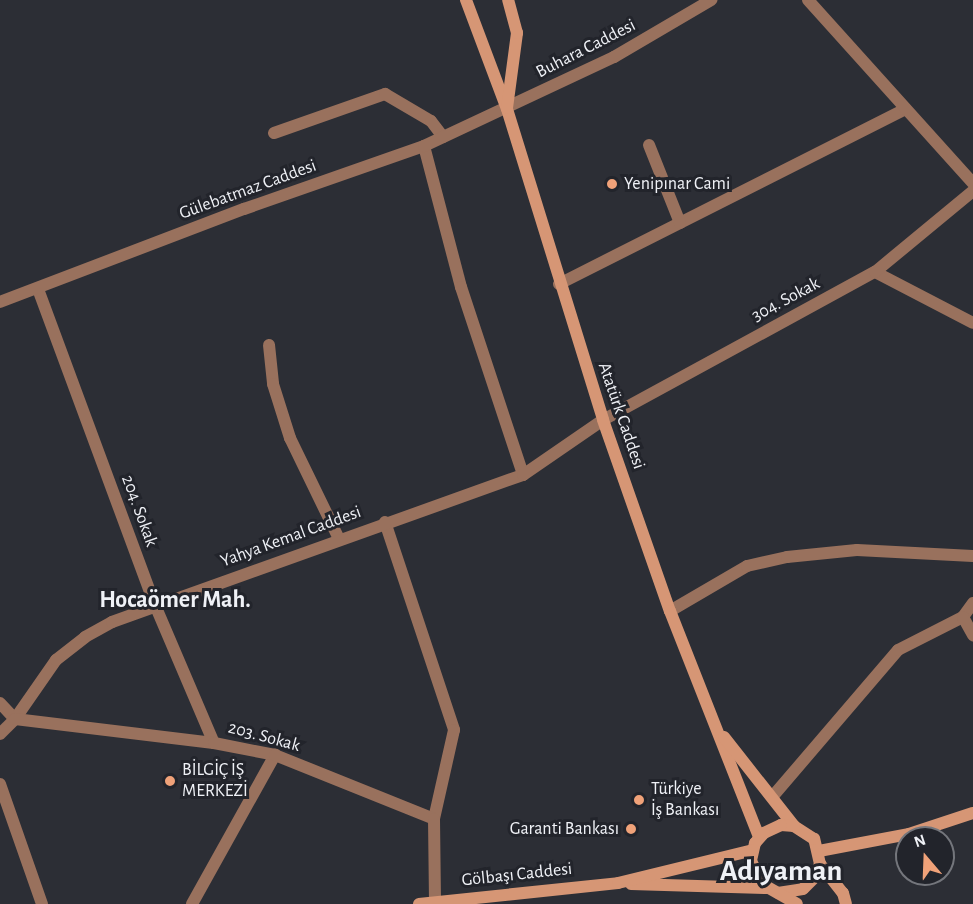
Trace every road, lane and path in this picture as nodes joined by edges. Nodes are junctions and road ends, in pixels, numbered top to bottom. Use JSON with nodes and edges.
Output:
{"nodes":[{"id":1,"x":466,"y":0,"type":"edge"},
{"id":2,"x":508,"y":0,"type":"edge"},
{"id":3,"x":711,"y":0,"type":"edge"},
{"id":4,"x":808,"y":0,"type":"edge"},
{"id":5,"x":507,"y":109,"type":"junction"},
{"id":6,"x":905,"y":109,"type":"junction"},
{"id":7,"x":274,"y":132,"type":"dead end"},
{"id":8,"x":443,"y":137,"type":"junction"},
{"id":9,"x":649,"y":145,"type":"dead end"},
{"id":10,"x":424,"y":146,"type":"junction"},
{"id":11,"x":973,"y":183,"type":"edge"},
{"id":12,"x":973,"y":191,"type":"edge"},
{"id":13,"x":680,"y":223,"type":"junction"},
{"id":14,"x":875,"y":272,"type":"junction"},
{"id":15,"x":560,"y":284,"type":"junction"},
{"id":16,"x":38,"y":289,"type":"junction"},
{"id":17,"x":0,"y":302,"type":"edge"},
{"id":18,"x":973,"y":323,"type":"edge"},
{"id":19,"x":269,"y":345,"type":"dead end"},
{"id":20,"x":603,"y":420,"type":"junction"},
{"id":21,"x":523,"y":475,"type":"junction"},
{"id":22,"x":385,"y":522,"type":"junction"},
{"id":23,"x":339,"y":539,"type":"junction"},
{"id":24,"x":973,"y":556,"type":"edge"},
{"id":25,"x":973,"y":603,"type":"edge"},
{"id":26,"x":155,"y":605,"type":"junction"},
{"id":27,"x":670,"y":612,"type":"junction"},
{"id":28,"x":963,"y":616,"type":"junction"},
{"id":29,"x":973,"y":635,"type":"edge"},
{"id":30,"x":0,"y":703,"type":"edge"},
{"id":31,"x":15,"y":719,"type":"junction"},
{"id":32,"x":717,"y":728,"type":"junction"},
{"id":33,"x":0,"y":734,"type":"edge"},
{"id":34,"x":214,"y":743,"type":"junction"},
{"id":35,"x":275,"y":755,"type":"junction"},
{"id":36,"x":0,"y":784,"type":"edge"},
{"id":37,"x":773,"y":796,"type":"junction"},
{"id":38,"x":972,"y":815,"type":"edge"},
{"id":39,"x":434,"y":819,"type":"junction"},
{"id":40,"x":794,"y":825,"type":"junction"},
{"id":41,"x":759,"y":837,"type":"junction"},
{"id":42,"x":753,"y":850,"type":"junction"},
{"id":43,"x":819,"y":851,"type":"junction"},
{"id":44,"x":820,"y":864,"type":"junction"},
{"id":45,"x":618,"y":883,"type":"junction"},
{"id":46,"x":772,"y":890,"type":"junction"},
{"id":47,"x":435,"y":902,"type":"junction"},
{"id":48,"x":42,"y":904,"type":"edge"},
{"id":49,"x":192,"y":904,"type":"edge"},
{"id":50,"x":419,"y":904,"type":"edge"},
{"id":51,"x":796,"y":904,"type":"edge"},
{"id":52,"x":846,"y":904,"type":"edge"}],
"edges":[{"from":1,"to":5,"type":"main road","name":"Atatürk Caddesi"},
{"from":2,"to":5,"type":"main road"},
{"from":3,"to":5,"type":"street","name":"Buhara Caddesi"},
{"from":4,"to":6,"type":"street"},
{"from":5,"to":8,"type":"street","name":"Gülebatmaz Caddesi"},
{"from":5,"to":15,"type":"main road","name":"Atatürk Caddesi"},
{"from":6,"to":11,"type":"street"},
{"from":6,"to":13,"type":"street"},
{"from":7,"to":8,"type":"street"},
{"from":8,"to":10,"type":"street","name":"Gülebatmaz Caddesi"},
{"from":9,"to":13,"type":"street"},
{"from":10,"to":16,"type":"street","name":"Gülebatmaz Caddesi"},
{"from":10,"to":21,"type":"street"},
{"from":12,"to":14,"type":"street","name":"304. Sokak"},
{"from":13,"to":15,"type":"street"},
{"from":14,"to":18,"type":"street"},
{"from":14,"to":20,"type":"street","name":"304. Sokak"},
{"from":15,"to":20,"type":"main road","name":"Atatürk Caddesi"},
{"from":16,"to":17,"type":"street","name":"Gülebatmaz Caddesi"},
{"from":16,"to":26,"type":"street","name":"204. Sokak"},
{"from":19,"to":23,"type":"street"},
{"from":20,"to":21,"type":"street","name":"Yahya Kemal Caddesi"},
{"from":20,"to":27,"type":"main road","name":"Atatürk Caddesi"},
{"from":21,"to":22,"type":"street","name":"Yahya Kemal Caddesi"},
{"from":22,"to":23,"type":"street","name":"Yahya Kemal Caddesi"},
{"from":22,"to":39,"type":"street"},
{"from":23,"to":26,"type":"street","name":"Yahya Kemal Caddesi"},
{"from":24,"to":27,"type":"street"},
{"from":25,"to":28,"type":"street"},
{"from":26,"to":31,"type":"street","name":"Yahya Kemal Caddesi"},
{"from":26,"to":34,"type":"street","name":"204. Sokak"},
{"from":27,"to":32,"type":"main road","name":"Atatürk Caddesi"},
{"from":28,"to":29,"type":"street"},
{"from":28,"to":37,"type":"street"},
{"from":30,"to":31,"type":"street"},
{"from":31,"to":33,"type":"street"},
{"from":31,"to":34,"type":"street","name":"203. Sokak"},
{"from":32,"to":37,"type":"main road","name":"Atatürk Caddesi"},
{"from":32,"to":41,"type":"main road","name":"Atatürk Caddesi"},
{"from":34,"to":35,"type":"street","name":"203. Sokak"},
{"from":35,"to":39,"type":"street","name":"203. Sokak"},
{"from":35,"to":49,"type":"street"},
{"from":36,"to":48,"type":"street"},
{"from":37,"to":40,"type":"main road","name":"Atatürk Caddesi"},
{"from":38,"to":43,"type":"main road"},
{"from":39,"to":47,"type":"street"},
{"from":40,"to":41,"type":"main road"},
{"from":40,"to":43,"type":"main road"},
{"from":41,"to":42,"type":"main road"},
{"from":42,"to":45,"type":"main road","name":"Gölbaşı Caddesi"},
{"from":42,"to":46,"type":"main road"},
{"from":43,"to":44,"type":"main road"},
{"from":44,"to":46,"type":"main road"},
{"from":44,"to":52,"type":"main road"},
{"from":45,"to":46,"type":"main road","name":"Gölbaşı Caddesi"},
{"from":45,"to":47,"type":"main road","name":"Gölbaşı Caddesi"},
{"from":46,"to":51,"type":"main road"},
{"from":47,"to":50,"type":"main road","name":"Gölbaşı Caddesi"}]}
